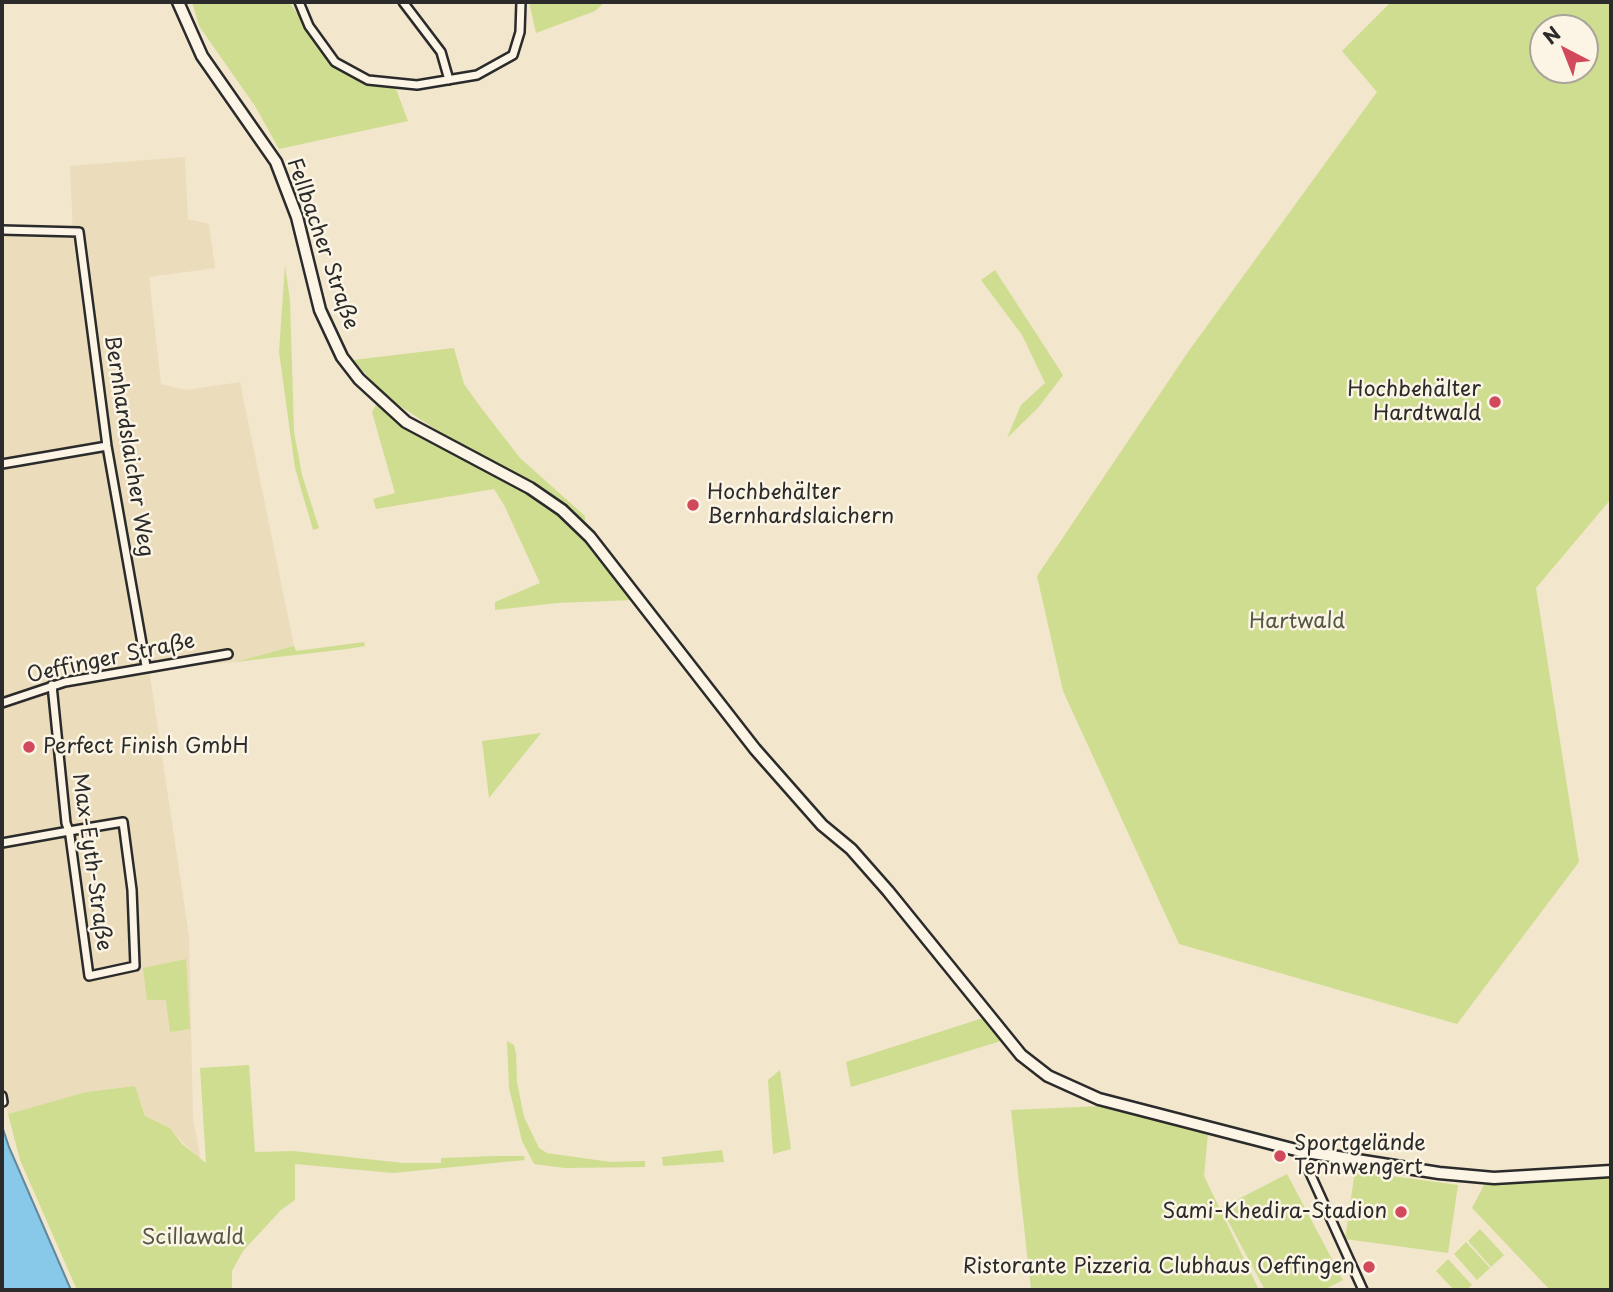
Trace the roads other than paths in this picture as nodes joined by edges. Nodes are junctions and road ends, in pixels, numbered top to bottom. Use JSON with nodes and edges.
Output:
{"nodes":[{"id":1,"x":178,"y":2,"type":"edge"},
{"id":2,"x":299,"y":2,"type":"edge"},
{"id":3,"x":403,"y":2,"type":"edge"},
{"id":4,"x":521,"y":2,"type":"edge"},
{"id":5,"x":449,"y":80,"type":"junction"},
{"id":6,"x":2,"y":230,"type":"edge"},
{"id":7,"x":107,"y":446,"type":"junction"},
{"id":8,"x":2,"y":464,"type":"edge"},
{"id":9,"x":228,"y":654,"type":"dead end"},
{"id":10,"x":146,"y":666,"type":"junction"},
{"id":11,"x":51,"y":685,"type":"junction"},
{"id":12,"x":2,"y":703,"type":"edge"},
{"id":13,"x":69,"y":831,"type":"junction"},
{"id":14,"x":2,"y":843,"type":"edge"},
{"id":15,"x":1300,"y":1151,"type":"junction"},
{"id":16,"x":1611,"y":1171,"type":"edge"},
{"id":17,"x":1363,"y":1290,"type":"edge"}],
"edges":[{"from":1,"to":15,"type":"main road","name":"Fellbacher Straße"},
{"from":2,"to":5,"type":"street"},
{"from":3,"to":5,"type":"street"},
{"from":4,"to":5,"type":"street"},
{"from":6,"to":7,"type":"street","name":"Bernhardslaicher Weg"},
{"from":7,"to":8,"type":"street"},
{"from":7,"to":10,"type":"street","name":"Bernhardslaicher Weg"},
{"from":9,"to":10,"type":"street","name":"Oeffinger Straße"},
{"from":10,"to":11,"type":"street","name":"Oeffinger Straße"},
{"from":11,"to":12,"type":"street","name":"Oeffinger Straße"},
{"from":11,"to":13,"type":"street","name":"Max-Eyth-Straße"},
{"from":13,"to":13,"type":"street","name":"Max-Eyth-Straße"},
{"from":13,"to":14,"type":"street"},
{"from":15,"to":16,"type":"main road","name":"Fellbacher Straße"},
{"from":15,"to":17,"type":"street"}]}
